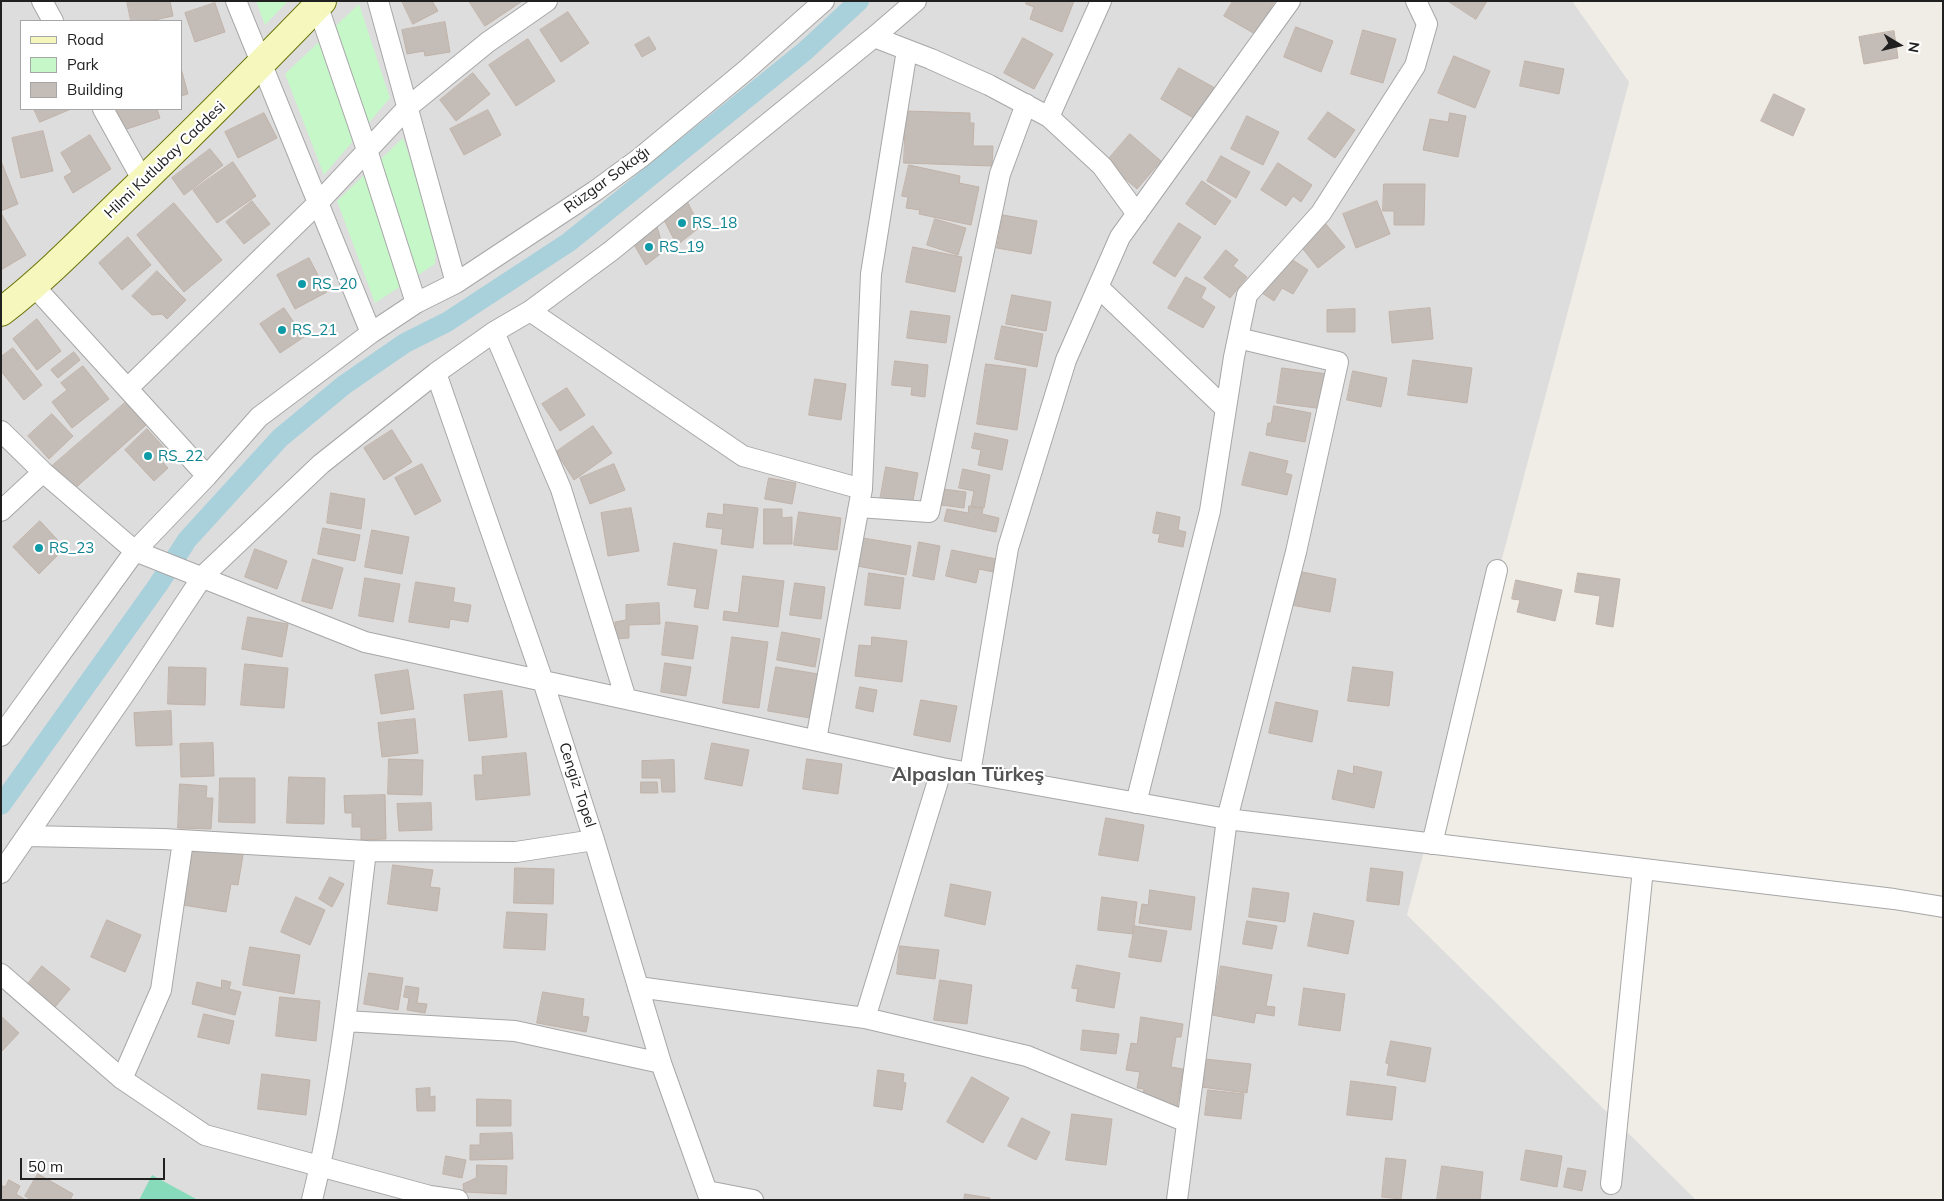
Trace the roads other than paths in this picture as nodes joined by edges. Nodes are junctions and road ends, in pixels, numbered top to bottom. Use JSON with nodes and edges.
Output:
{"nodes":[{"id":1,"x":42,"y":1,"type":"edge"},
{"id":2,"x":236,"y":1,"type":"edge"},
{"id":3,"x":378,"y":1,"type":"edge"},
{"id":4,"x":547,"y":1,"type":"edge"},
{"id":5,"x":824,"y":1,"type":"edge"},
{"id":6,"x":916,"y":1,"type":"edge"},
{"id":7,"x":1101,"y":1,"type":"edge"},
{"id":8,"x":1290,"y":1,"type":"edge"},
{"id":9,"x":1416,"y":1,"type":"edge"},
{"id":10,"x":318,"y":3,"type":"edge"},
{"id":11,"x":52,"y":20,"type":"edge"},
{"id":12,"x":874,"y":37,"type":"junction"},
{"id":13,"x":907,"y":50,"type":"junction"},
{"id":14,"x":261,"y":65,"type":"junction"},
{"id":15,"x":1026,"y":104,"type":"junction"},
{"id":16,"x":408,"y":107,"type":"junction"},
{"id":17,"x":104,"y":110,"type":"edge"},
{"id":18,"x":1049,"y":116,"type":"junction"},
{"id":19,"x":367,"y":150,"type":"junction"},
{"id":20,"x":144,"y":181,"type":"junction"},
{"id":21,"x":318,"y":203,"type":"junction"},
{"id":22,"x":1137,"y":214,"type":"junction"},
{"id":23,"x":456,"y":283,"type":"junction"},
{"id":24,"x":34,"y":286,"type":"junction"},
{"id":25,"x":1098,"y":287,"type":"junction"},
{"id":26,"x":416,"y":303,"type":"junction"},
{"id":27,"x":530,"y":310,"type":"junction"},
{"id":28,"x":1,"y":312,"type":"edge"},
{"id":29,"x":494,"y":332,"type":"junction"},
{"id":30,"x":370,"y":333,"type":"junction"},
{"id":31,"x":1238,"y":338,"type":"junction"},
{"id":32,"x":436,"y":373,"type":"junction"},
{"id":33,"x":128,"y":388,"type":"junction"},
{"id":34,"x":1226,"y":409,"type":"junction"},
{"id":35,"x":1,"y":431,"type":"edge"},
{"id":36,"x":43,"y":472,"type":"junction"},
{"id":37,"x":207,"y":476,"type":"junction"},
{"id":38,"x":861,"y":498,"type":"junction"},
{"id":39,"x":1,"y":512,"type":"edge"},
{"id":40,"x":135,"y":551,"type":"junction"},
{"id":41,"x":1497,"y":570,"type":"dead end"},
{"id":42,"x":203,"y":576,"type":"junction"},
{"id":43,"x":544,"y":681,"type":"junction"},
{"id":44,"x":626,"y":699,"type":"junction"},
{"id":45,"x":1,"y":736,"type":"edge"},
{"id":46,"x":816,"y":740,"type":"junction"},
{"id":47,"x":942,"y":768,"type":"junction"},
{"id":48,"x":970,"y":773,"type":"junction"},
{"id":49,"x":1136,"y":803,"type":"junction"},
{"id":50,"x":1227,"y":819,"type":"junction"},
{"id":51,"x":28,"y":836,"type":"junction"},
{"id":52,"x":594,"y":840,"type":"junction"},
{"id":53,"x":183,"y":841,"type":"junction"},
{"id":54,"x":1432,"y":844,"type":"junction"},
{"id":55,"x":366,"y":851,"type":"junction"},
{"id":56,"x":1643,"y":869,"type":"junction"},
{"id":57,"x":1,"y":873,"type":"edge"},
{"id":58,"x":1943,"y":907,"type":"edge"},
{"id":59,"x":1,"y":974,"type":"edge"},
{"id":60,"x":638,"y":987,"type":"junction"},
{"id":61,"x":865,"y":1018,"type":"junction"},
{"id":62,"x":345,"y":1022,"type":"junction"},
{"id":63,"x":661,"y":1063,"type":"junction"},
{"id":64,"x":122,"y":1079,"type":"junction"},
{"id":65,"x":1187,"y":1122,"type":"junction"},
{"id":66,"x":320,"y":1167,"type":"junction"},
{"id":67,"x":1611,"y":1184,"type":"dead end"},
{"id":68,"x":708,"y":1195,"type":"edge"},
{"id":69,"x":312,"y":1200,"type":"edge"},
{"id":70,"x":458,"y":1200,"type":"edge"},
{"id":71,"x":753,"y":1200,"type":"edge"},
{"id":72,"x":1177,"y":1200,"type":"edge"}],
"edges":[{"from":1,"to":11,"type":"street"},
{"from":2,"to":14,"type":"street"},
{"from":3,"to":16,"type":"street"},
{"from":4,"to":16,"type":"street"},
{"from":5,"to":23,"type":"street","name":"Rüzgar Sokağı"},
{"from":6,"to":12,"type":"street"},
{"from":7,"to":18,"type":"street"},
{"from":8,"to":22,"type":"street"},
{"from":9,"to":31,"type":"street"},
{"from":10,"to":14,"type":"street","name":"Hilmi Kutlubay Caddesi"},
{"from":10,"to":19,"type":"street"},
{"from":12,"to":13,"type":"street"},
{"from":12,"to":27,"type":"street"},
{"from":13,"to":15,"type":"street"},
{"from":13,"to":38,"type":"street"},
{"from":14,"to":20,"type":"street","name":"Hilmi Kutlubay Caddesi"},
{"from":14,"to":21,"type":"street"},
{"from":15,"to":18,"type":"street"},
{"from":15,"to":38,"type":"street"},
{"from":16,"to":19,"type":"street"},
{"from":16,"to":23,"type":"street"},
{"from":17,"to":20,"type":"street"},
{"from":18,"to":22,"type":"street"},
{"from":19,"to":21,"type":"street"},
{"from":19,"to":26,"type":"street"},
{"from":20,"to":24,"type":"street","name":"Hilmi Kutlubay Caddesi"},
{"from":21,"to":30,"type":"street"},
{"from":21,"to":33,"type":"street"},
{"from":22,"to":25,"type":"street"},
{"from":23,"to":26,"type":"street","name":"Rüzgar Sokağı"},
{"from":24,"to":28,"type":"street","name":"Hilmi Kutlubay Caddesi"},
{"from":24,"to":33,"type":"street"},
{"from":25,"to":34,"type":"street"},
{"from":25,"to":48,"type":"street"},
{"from":26,"to":30,"type":"street","name":"Rüzgar Sokağı"},
{"from":27,"to":29,"type":"street"},
{"from":27,"to":38,"type":"street"},
{"from":29,"to":32,"type":"street"},
{"from":29,"to":44,"type":"street"},
{"from":30,"to":37,"type":"street","name":"Rüzgar Sokağı"},
{"from":31,"to":34,"type":"street"},
{"from":31,"to":50,"type":"street"},
{"from":32,"to":42,"type":"street"},
{"from":32,"to":43,"type":"street","name":"Cengiz Topel"},
{"from":33,"to":37,"type":"street"},
{"from":34,"to":49,"type":"street"},
{"from":35,"to":36,"type":"street"},
{"from":36,"to":39,"type":"street"},
{"from":36,"to":40,"type":"street"},
{"from":37,"to":40,"type":"street","name":"Rüzgar Sokağı"},
{"from":38,"to":46,"type":"street"},
{"from":40,"to":42,"type":"street"},
{"from":40,"to":45,"type":"street","name":"Rüzgar Sokağı"},
{"from":41,"to":54,"type":"street"},
{"from":42,"to":43,"type":"street"},
{"from":42,"to":51,"type":"street"},
{"from":43,"to":44,"type":"street"},
{"from":43,"to":52,"type":"street","name":"Cengiz Topel"},
{"from":44,"to":46,"type":"street"},
{"from":46,"to":47,"type":"street"},
{"from":47,"to":48,"type":"street"},
{"from":47,"to":61,"type":"street"},
{"from":48,"to":49,"type":"street"},
{"from":49,"to":50,"type":"street"},
{"from":50,"to":54,"type":"street"},
{"from":50,"to":65,"type":"street"},
{"from":51,"to":53,"type":"street"},
{"from":51,"to":57,"type":"street"},
{"from":52,"to":55,"type":"street"},
{"from":52,"to":60,"type":"street","name":"Cengiz Topel"},
{"from":53,"to":55,"type":"street"},
{"from":53,"to":64,"type":"street"},
{"from":54,"to":56,"type":"street"},
{"from":55,"to":62,"type":"street"},
{"from":56,"to":58,"type":"street"},
{"from":56,"to":67,"type":"street"},
{"from":59,"to":64,"type":"street"},
{"from":60,"to":61,"type":"street"},
{"from":60,"to":63,"type":"street","name":"Cengiz Topel"},
{"from":61,"to":65,"type":"street"},
{"from":62,"to":63,"type":"street"},
{"from":62,"to":66,"type":"street"},
{"from":63,"to":68,"type":"street","name":"Cengiz Topel"},
{"from":64,"to":66,"type":"street"},
{"from":65,"to":72,"type":"street"},
{"from":66,"to":69,"type":"street"},
{"from":66,"to":70,"type":"street"},
{"from":68,"to":71,"type":"street"}]}
